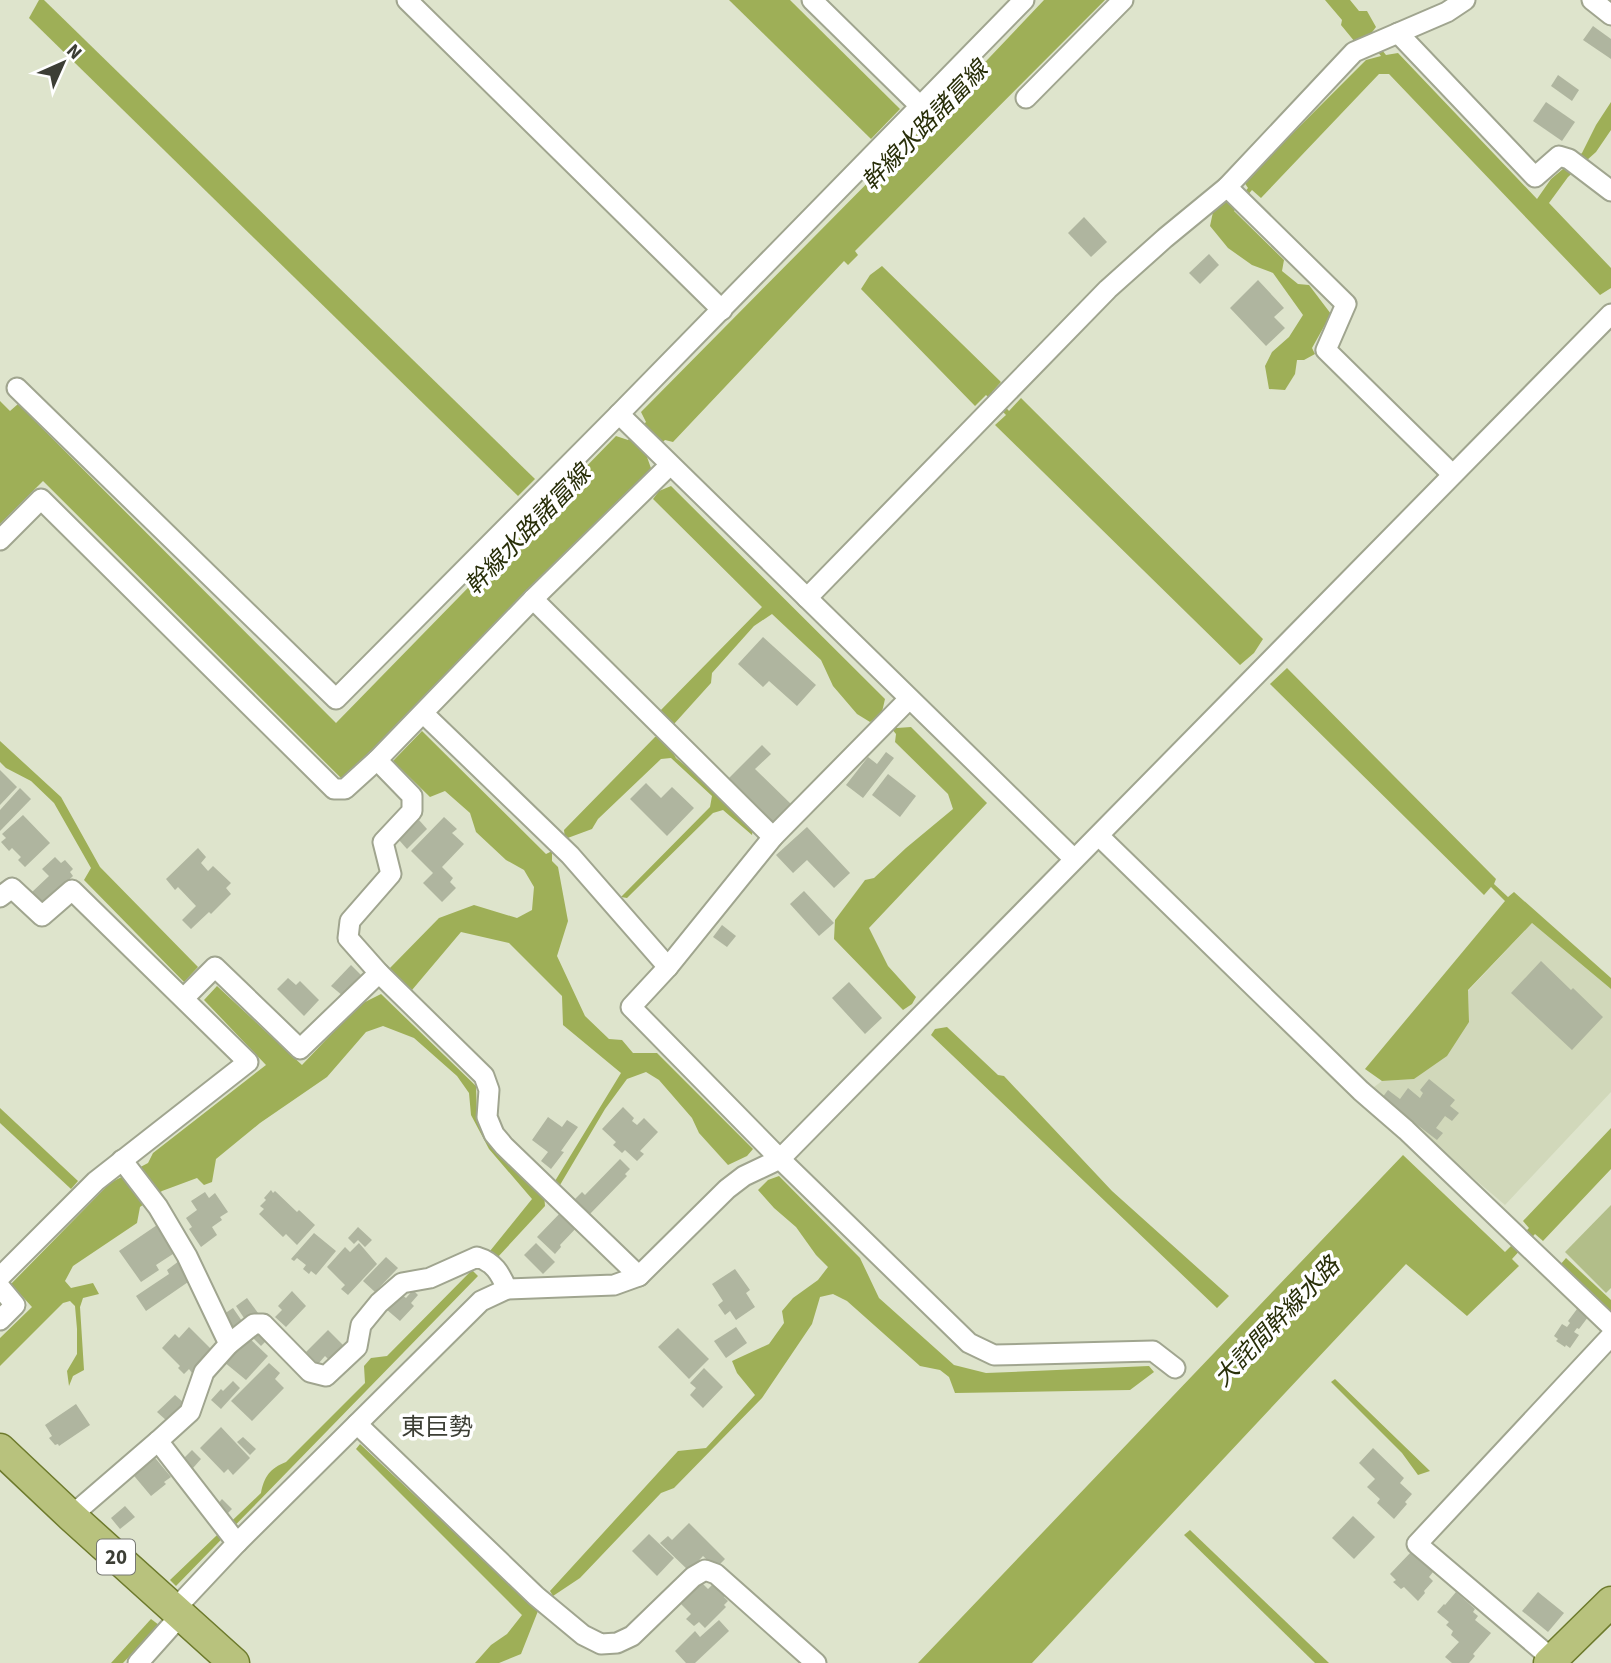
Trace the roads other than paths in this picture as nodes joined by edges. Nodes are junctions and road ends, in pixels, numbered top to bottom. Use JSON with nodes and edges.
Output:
{"nodes":[{"id":1,"x":407,"y":0,"type":"edge"},
{"id":2,"x":812,"y":0,"type":"edge"},
{"id":3,"x":1024,"y":0,"type":"edge"},
{"id":4,"x":1123,"y":0,"type":"edge"},
{"id":5,"x":1465,"y":0,"type":"edge"},
{"id":6,"x":1592,"y":0,"type":"edge"},
{"id":7,"x":1611,"y":15,"type":"edge"},
{"id":8,"x":1398,"y":33,"type":"junction"},
{"id":9,"x":1026,"y":99,"type":"dead end"},
{"id":10,"x":920,"y":106,"type":"junction"},
{"id":11,"x":1611,"y":191,"type":"edge"},
{"id":12,"x":1236,"y":195,"type":"junction"},
{"id":13,"x":722,"y":310,"type":"junction"},
{"id":14,"x":1611,"y":314,"type":"edge"},
{"id":15,"x":18,"y":388,"type":"dead end"},
{"id":16,"x":625,"y":421,"type":"junction"},
{"id":17,"x":664,"y":459,"type":"junction"},
{"id":18,"x":1452,"y":474,"type":"junction"},
{"id":19,"x":0,"y":540,"type":"edge"},
{"id":20,"x":533,"y":598,"type":"junction"},
{"id":21,"x":807,"y":598,"type":"junction"},
{"id":22,"x":909,"y":699,"type":"junction"},
{"id":23,"x":422,"y":713,"type":"junction"},
{"id":24,"x":377,"y":760,"type":"junction"},
{"id":25,"x":1099,"y":836,"type":"junction"},
{"id":26,"x":773,"y":837,"type":"junction"},
{"id":27,"x":1074,"y":859,"type":"junction"},
{"id":28,"x":0,"y":897,"type":"edge"},
{"id":29,"x":668,"y":968,"type":"junction"},
{"id":30,"x":379,"y":973,"type":"junction"},
{"id":31,"x":184,"y":998,"type":"junction"},
{"id":32,"x":780,"y":1159,"type":"junction"},
{"id":33,"x":122,"y":1160,"type":"junction"},
{"id":34,"x":639,"y":1276,"type":"junction"},
{"id":35,"x":0,"y":1277,"type":"edge"},
{"id":36,"x":0,"y":1287,"type":"edge"},
{"id":37,"x":507,"y":1289,"type":"junction"},
{"id":38,"x":0,"y":1320,"type":"edge"},
{"id":39,"x":1611,"y":1326,"type":"edge"},
{"id":40,"x":1611,"y":1336,"type":"edge"},
{"id":41,"x":229,"y":1344,"type":"junction"},
{"id":42,"x":1175,"y":1368,"type":"dead end"},
{"id":43,"x":357,"y":1424,"type":"junction"},
{"id":44,"x":158,"y":1441,"type":"junction"},
{"id":45,"x":0,"y":1449,"type":"edge"},
{"id":46,"x":71,"y":1516,"type":"junction"},
{"id":47,"x":237,"y":1544,"type":"junction"},
{"id":48,"x":1611,"y":1602,"type":"edge"},
{"id":49,"x":178,"y":1612,"type":"junction"},
{"id":50,"x":1553,"y":1662,"type":"edge"},
{"id":51,"x":138,"y":1663,"type":"edge"},
{"id":52,"x":234,"y":1663,"type":"edge"},
{"id":53,"x":816,"y":1663,"type":"edge"}],
"edges":[{"from":1,"to":13,"type":"street"},
{"from":2,"to":10,"type":"street"},
{"from":3,"to":10,"type":"street"},
{"from":4,"to":9,"type":"street"},
{"from":5,"to":8,"type":"street"},
{"from":6,"to":7,"type":"street"},
{"from":8,"to":11,"type":"street"},
{"from":8,"to":12,"type":"street"},
{"from":10,"to":13,"type":"street"},
{"from":12,"to":18,"type":"street"},
{"from":12,"to":21,"type":"street"},
{"from":13,"to":16,"type":"street"},
{"from":14,"to":18,"type":"street"},
{"from":15,"to":16,"type":"street"},
{"from":16,"to":17,"type":"street"},
{"from":17,"to":20,"type":"street"},
{"from":17,"to":21,"type":"street"},
{"from":18,"to":25,"type":"street"},
{"from":19,"to":24,"type":"street"},
{"from":20,"to":23,"type":"street"},
{"from":20,"to":26,"type":"street"},
{"from":21,"to":22,"type":"street"},
{"from":22,"to":26,"type":"street"},
{"from":22,"to":27,"type":"street"},
{"from":23,"to":24,"type":"street"},
{"from":23,"to":29,"type":"street"},
{"from":24,"to":30,"type":"street"},
{"from":25,"to":27,"type":"street"},
{"from":25,"to":39,"type":"street"},
{"from":26,"to":29,"type":"street"},
{"from":27,"to":32,"type":"street"},
{"from":28,"to":31,"type":"street"},
{"from":29,"to":32,"type":"street"},
{"from":30,"to":31,"type":"street"},
{"from":30,"to":34,"type":"street"},
{"from":31,"to":33,"type":"street"},
{"from":32,"to":34,"type":"street"},
{"from":32,"to":42,"type":"street"},
{"from":33,"to":35,"type":"street"},
{"from":33,"to":41,"type":"street"},
{"from":34,"to":37,"type":"street"},
{"from":36,"to":38,"type":"street"},
{"from":37,"to":41,"type":"street"},
{"from":37,"to":43,"type":"street"},
{"from":40,"to":50,"type":"street"},
{"from":41,"to":44,"type":"street"},
{"from":43,"to":47,"type":"street"},
{"from":43,"to":53,"type":"street"},
{"from":44,"to":46,"type":"street"},
{"from":44,"to":47,"type":"street"},
{"from":45,"to":46,"type":"main road","number":"20"},
{"from":46,"to":49,"type":"main road","number":"20"},
{"from":47,"to":49,"type":"street"},
{"from":48,"to":50,"type":"main road"},
{"from":49,"to":51,"type":"street"},
{"from":49,"to":52,"type":"main road","number":"20"}]}
